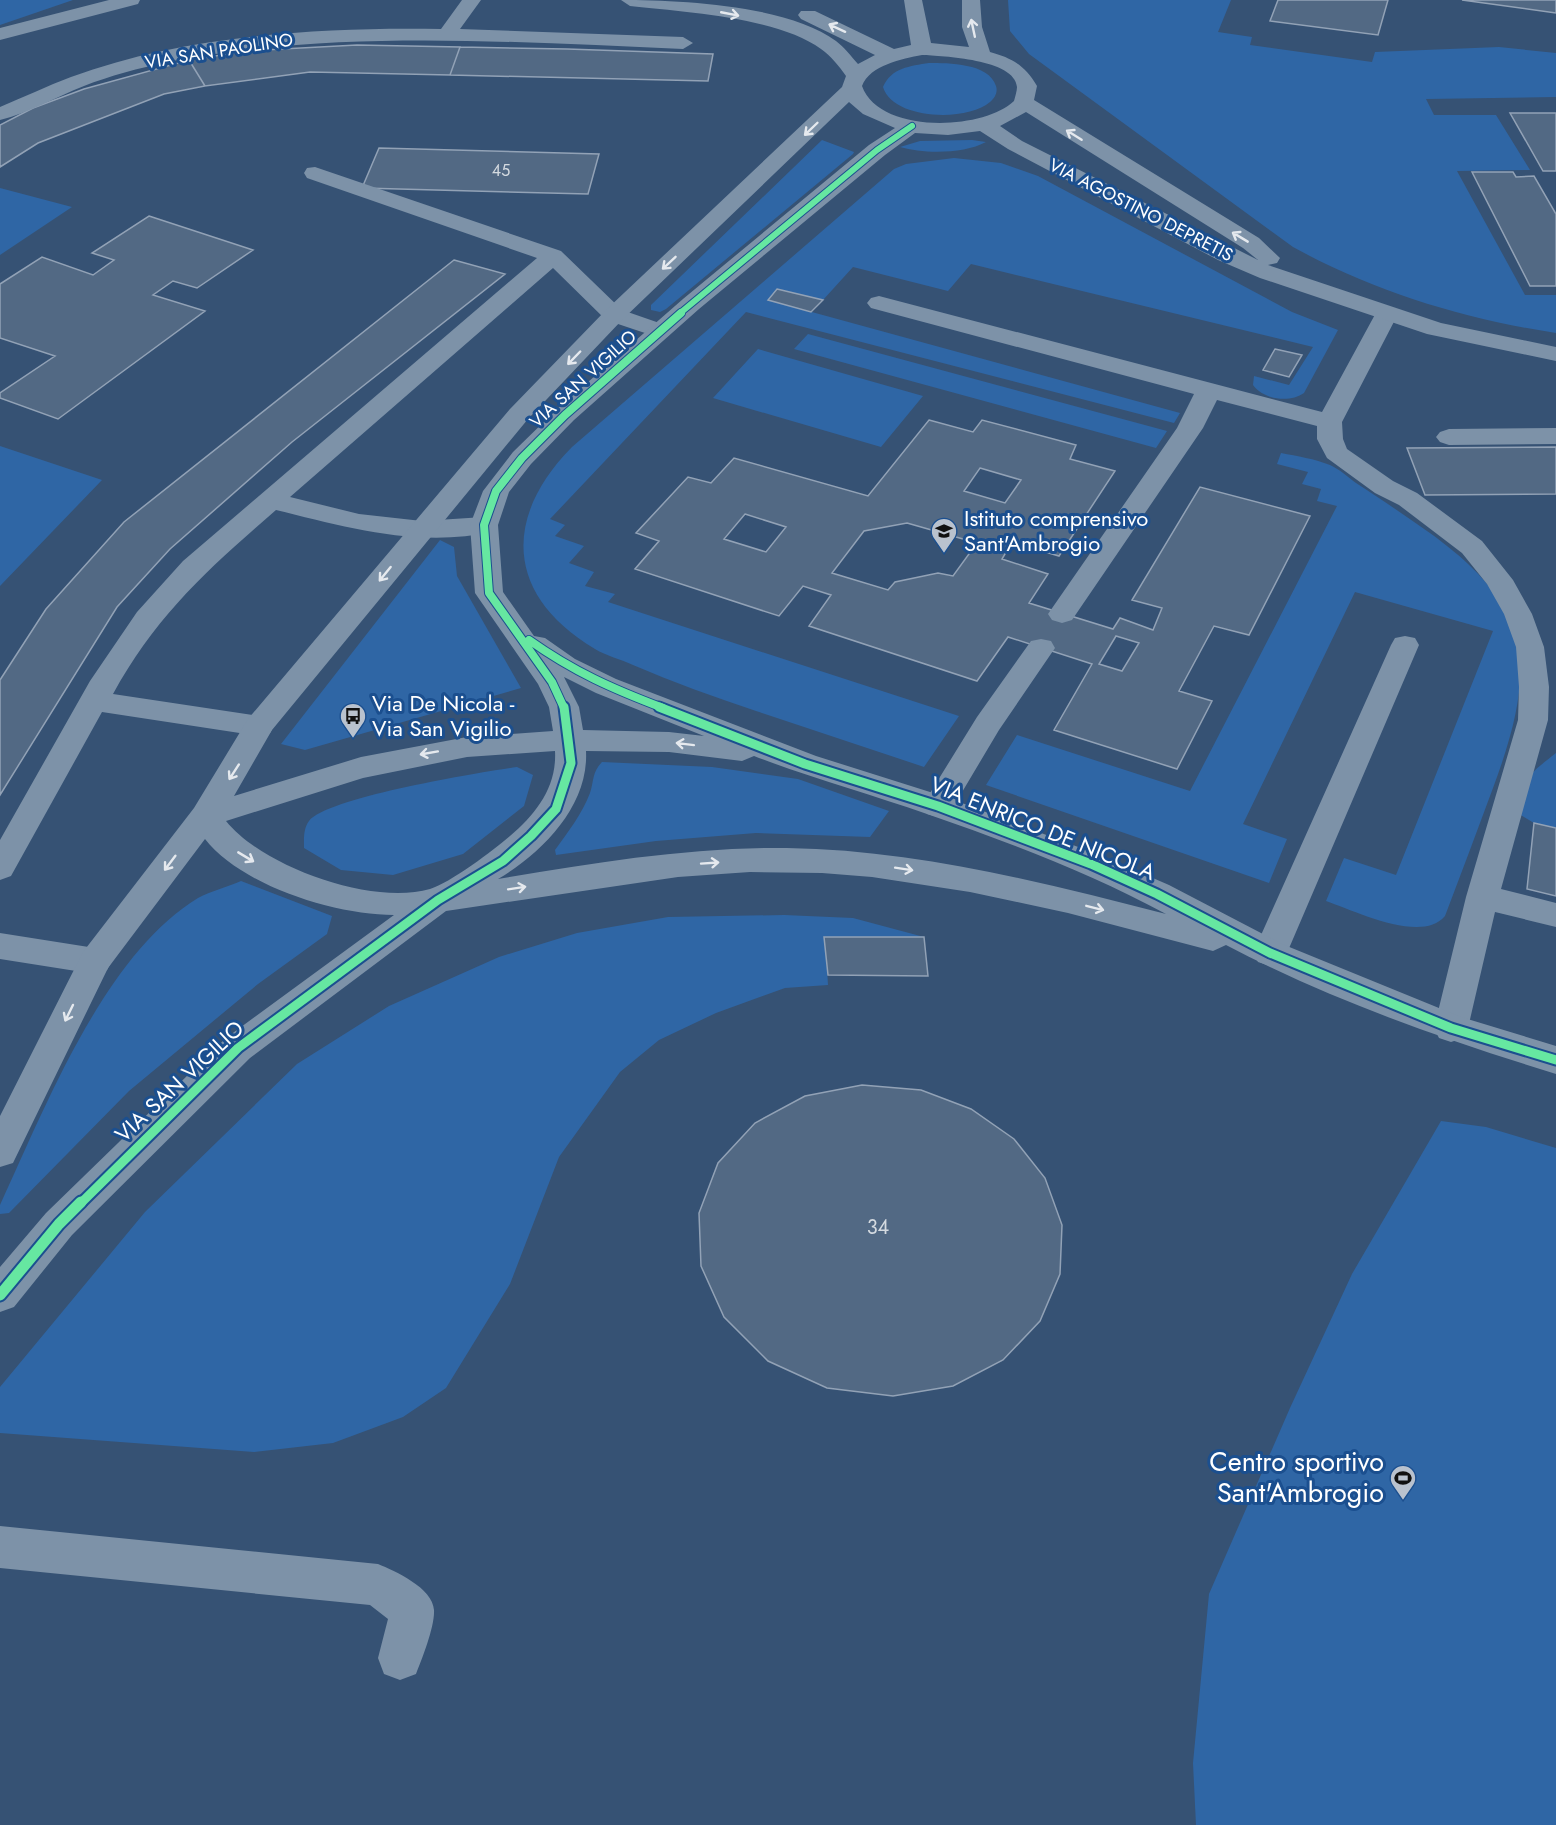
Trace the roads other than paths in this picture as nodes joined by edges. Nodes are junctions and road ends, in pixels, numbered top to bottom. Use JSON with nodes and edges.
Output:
{"nodes":[{"id":1,"x":131,"y":0,"type":"edge"},
{"id":2,"x":472,"y":0,"type":"edge"},
{"id":3,"x":630,"y":0,"type":"edge"},
{"id":4,"x":749,"y":0,"type":"edge"},
{"id":5,"x":913,"y":0,"type":"edge"},
{"id":6,"x":971,"y":0,"type":"edge"},
{"id":7,"x":0,"y":34,"type":"edge"},
{"id":8,"x":446,"y":35,"type":"junction"},
{"id":9,"x":683,"y":43,"type":"dead end"},
{"id":10,"x":922,"y":49,"type":"junction"},
{"id":11,"x":890,"y":55,"type":"junction"},
{"id":12,"x":981,"y":55,"type":"junction"},
{"id":13,"x":854,"y":81,"type":"junction"},
{"id":14,"x":1023,"y":103,"type":"junction"},
{"id":15,"x":0,"y":114,"type":"edge"},
{"id":16,"x":984,"y":124,"type":"junction"},
{"id":17,"x":912,"y":126,"type":"junction"},
{"id":18,"x":315,"y":173,"type":"dead end"},
{"id":19,"x":554,"y":256,"type":"junction"},
{"id":20,"x":1304,"y":284,"type":"junction"},
{"id":21,"x":879,"y":303,"type":"dead end"},
{"id":22,"x":1386,"y":314,"type":"junction"},
{"id":23,"x":614,"y":315,"type":"junction"},
{"id":24,"x":660,"y":331,"type":"junction"},
{"id":25,"x":1556,"y":354,"type":"edge"},
{"id":26,"x":1209,"y":390,"type":"junction"},
{"id":27,"x":1329,"y":422,"type":"junction"},
{"id":28,"x":1556,"y":436,"type":"edge"},
{"id":29,"x":1449,"y":437,"type":"dead end"},
{"id":30,"x":269,"y":501,"type":"junction"},
{"id":31,"x":484,"y":525,"type":"junction"},
{"id":32,"x":422,"y":529,"type":"junction"},
{"id":33,"x":1062,"y":614,"type":"dead end"},
{"id":34,"x":517,"y":632,"type":"junction"},
{"id":35,"x":1405,"y":645,"type":"dead end"},
{"id":36,"x":1041,"y":648,"type":"dead end"},
{"id":37,"x":95,"y":700,"type":"junction"},
{"id":38,"x":260,"y":726,"type":"junction"},
{"id":39,"x":570,"y":740,"type":"junction"},
{"id":40,"x":805,"y":764,"type":"junction"},
{"id":41,"x":938,"y":806,"type":"junction"},
{"id":42,"x":205,"y":816,"type":"junction"},
{"id":43,"x":0,"y":868,"type":"edge"},
{"id":44,"x":1482,"y":897,"type":"junction"},
{"id":45,"x":438,"y":900,"type":"junction"},
{"id":46,"x":1556,"y":915,"type":"edge"},
{"id":47,"x":0,"y":946,"type":"edge"},
{"id":48,"x":1270,"y":953,"type":"junction"},
{"id":49,"x":95,"y":961,"type":"junction"},
{"id":50,"x":1450,"y":1028,"type":"junction"},
{"id":51,"x":1556,"y":1060,"type":"edge"},
{"id":52,"x":0,"y":1152,"type":"edge"},
{"id":53,"x":0,"y":1295,"type":"edge"},
{"id":54,"x":0,"y":1547,"type":"edge"},
{"id":55,"x":400,"y":1658,"type":"dead end"}],
"edges":[{"from":1,"to":7,"type":"street"},
{"from":2,"to":8,"type":"street"},
{"from":3,"to":13,"type":"street","one_way":true},
{"from":11,"to":4,"type":"street","one_way":true},
{"from":5,"to":10,"type":"street"},
{"from":12,"to":6,"type":"street","one_way":true},
{"from":8,"to":9,"type":"street","name":"VIA SAN PAOLINO"},
{"from":8,"to":15,"type":"street","name":"VIA SAN PAOLINO"},
{"from":10,"to":11,"type":"street","name":"VIA SAN VIGILIO"},
{"from":10,"to":12,"type":"street","name":"VIA SAN VIGILIO"},
{"from":11,"to":13,"type":"street","name":"VIA SAN VIGILIO"},
{"from":12,"to":14,"type":"street","name":"VIA SAN VIGILIO"},
{"from":13,"to":17,"type":"street"},
{"from":13,"to":23,"type":"street","name":"VIA SAN VIGILIO","one_way":true},
{"from":14,"to":16,"type":"street"},
{"from":20,"to":14,"type":"street","name":"VIA AGOSTINO DEPRETIS","one_way":true},
{"from":16,"to":17,"type":"street"},
{"from":16,"to":20,"type":"street","name":"VIA AGOSTINO DEPRETIS"},
{"from":17,"to":24,"type":"street","name":"VIA SAN VIGILIO"},
{"from":18,"to":19,"type":"street","name":"VIA SAN VIGILIO"},
{"from":19,"to":23,"type":"street","name":"VIA SAN VIGILIO"},
{"from":19,"to":30,"type":"street"},
{"from":20,"to":22,"type":"street","name":"VIA AGOSTINO DEPRETIS"},
{"from":21,"to":26,"type":"street"},
{"from":22,"to":25,"type":"street","name":"VIA AGOSTINO DEPRETIS"},
{"from":22,"to":27,"type":"street"},
{"from":23,"to":24,"type":"street"},
{"from":23,"to":32,"type":"street","name":"VIA SAN VIGILIO","one_way":true},
{"from":24,"to":31,"type":"street","name":"VIA SAN VIGILIO"},
{"from":26,"to":27,"type":"street"},
{"from":26,"to":33,"type":"street"},
{"from":27,"to":44,"type":"street"},
{"from":28,"to":29,"type":"street"},
{"from":30,"to":32,"type":"street"},
{"from":30,"to":37,"type":"street"},
{"from":31,"to":32,"type":"street"},
{"from":31,"to":34,"type":"street","name":"VIA SAN VIGILIO"},
{"from":32,"to":38,"type":"street","name":"VIA SAN VIGILIO","one_way":true},
{"from":34,"to":39,"type":"street","name":"VIA SAN VIGILIO"},
{"from":34,"to":40,"type":"street","name":"VIA ENRICO DE NICOLA"},
{"from":35,"to":48,"type":"street"},
{"from":36,"to":41,"type":"street"},
{"from":37,"to":38,"type":"street"},
{"from":37,"to":43,"type":"street"},
{"from":38,"to":42,"type":"street","name":"VIA SAN VIGILIO","one_way":true},
{"from":40,"to":39,"type":"street","name":"VIA ENRICO DE NICOLA","one_way":true},
{"from":39,"to":42,"type":"street","name":"VIA ENRICO DE NICOLA","one_way":true},
{"from":39,"to":45,"type":"street","name":"VIA ENRICO DE NICOLA"},
{"from":40,"to":41,"type":"street","name":"VIA ENRICO DE NICOLA"},
{"from":41,"to":48,"type":"street","name":"VIA ENRICO DE NICOLA"},
{"from":42,"to":45,"type":"street","name":"VIA ENRICO DE NICOLA","one_way":true},
{"from":42,"to":49,"type":"street","name":"VIA SAN VIGILIO","one_way":true},
{"from":44,"to":46,"type":"street"},
{"from":44,"to":50,"type":"street"},
{"from":45,"to":48,"type":"street","name":"VIA ENRICO DE NICOLA","one_way":true},
{"from":45,"to":53,"type":"street","name":"VIA SAN VIGILIO"},
{"from":47,"to":49,"type":"street"},
{"from":48,"to":50,"type":"street","name":"VIA ENRICO DE NICOLA"},
{"from":49,"to":52,"type":"street","name":"VIA SAN VIGILIO","one_way":true},
{"from":50,"to":51,"type":"street","name":"VIA ENRICO DE NICOLA"},
{"from":54,"to":55,"type":"street"}]}
